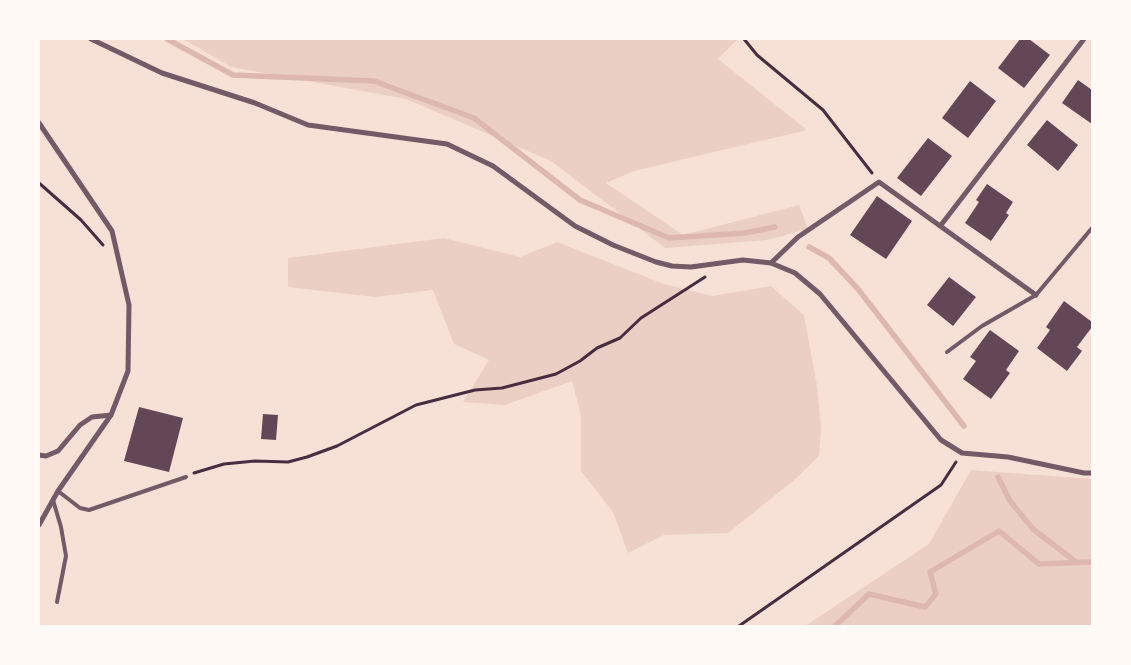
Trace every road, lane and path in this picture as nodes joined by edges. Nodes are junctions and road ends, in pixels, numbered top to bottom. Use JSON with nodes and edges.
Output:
{"nodes":[{"id":1,"x":91,"y":39,"type":"edge"},
{"id":2,"x":744,"y":39,"type":"edge"},
{"id":3,"x":1084,"y":39,"type":"edge"},
{"id":4,"x":39,"y":123,"type":"edge"},
{"id":5,"x":879,"y":182,"type":"junction"},
{"id":6,"x":39,"y":183,"type":"edge"},
{"id":7,"x":941,"y":225,"type":"junction"},
{"id":8,"x":1092,"y":228,"type":"edge"},
{"id":9,"x":771,"y":263,"type":"junction"},
{"id":10,"x":120,"y":264,"type":"junction"},
{"id":11,"x":707,"y":275,"type":"dead end"},
{"id":12,"x":1036,"y":295,"type":"junction"},
{"id":13,"x":947,"y":352,"type":"dead end"},
{"id":14,"x":111,"y":415,"type":"junction"},
{"id":15,"x":962,"y":453,"type":"junction"},
{"id":16,"x":39,"y":455,"type":"edge"},
{"id":17,"x":1092,"y":473,"type":"edge"},
{"id":18,"x":186,"y":477,"type":"joint"},
{"id":19,"x":58,"y":491,"type":"junction"},
{"id":20,"x":53,"y":500,"type":"junction"},
{"id":21,"x":39,"y":526,"type":"edge"},
{"id":22,"x":57,"y":602,"type":"dead end"},
{"id":23,"x":739,"y":626,"type":"edge"}],
"edges":[{"from":1,"to":9,"type":"street"},
{"from":2,"to":5,"type":"path"},
{"from":3,"to":7,"type":"street"},
{"from":4,"to":10,"type":"street"},
{"from":5,"to":7,"type":"street"},
{"from":5,"to":9,"type":"street"},
{"from":6,"to":10,"type":"path"},
{"from":7,"to":12,"type":"street"},
{"from":8,"to":12,"type":"lane"},
{"from":9,"to":15,"type":"street"},
{"from":10,"to":14,"type":"street"},
{"from":11,"to":18,"type":"path"},
{"from":12,"to":13,"type":"lane"},
{"from":14,"to":16,"type":"street"},
{"from":14,"to":19,"type":"street"},
{"from":15,"to":17,"type":"street"},
{"from":15,"to":23,"type":"path"},
{"from":18,"to":19,"type":"lane"},
{"from":19,"to":20,"type":"street"},
{"from":20,"to":21,"type":"street"},
{"from":20,"to":22,"type":"lane"}]}
